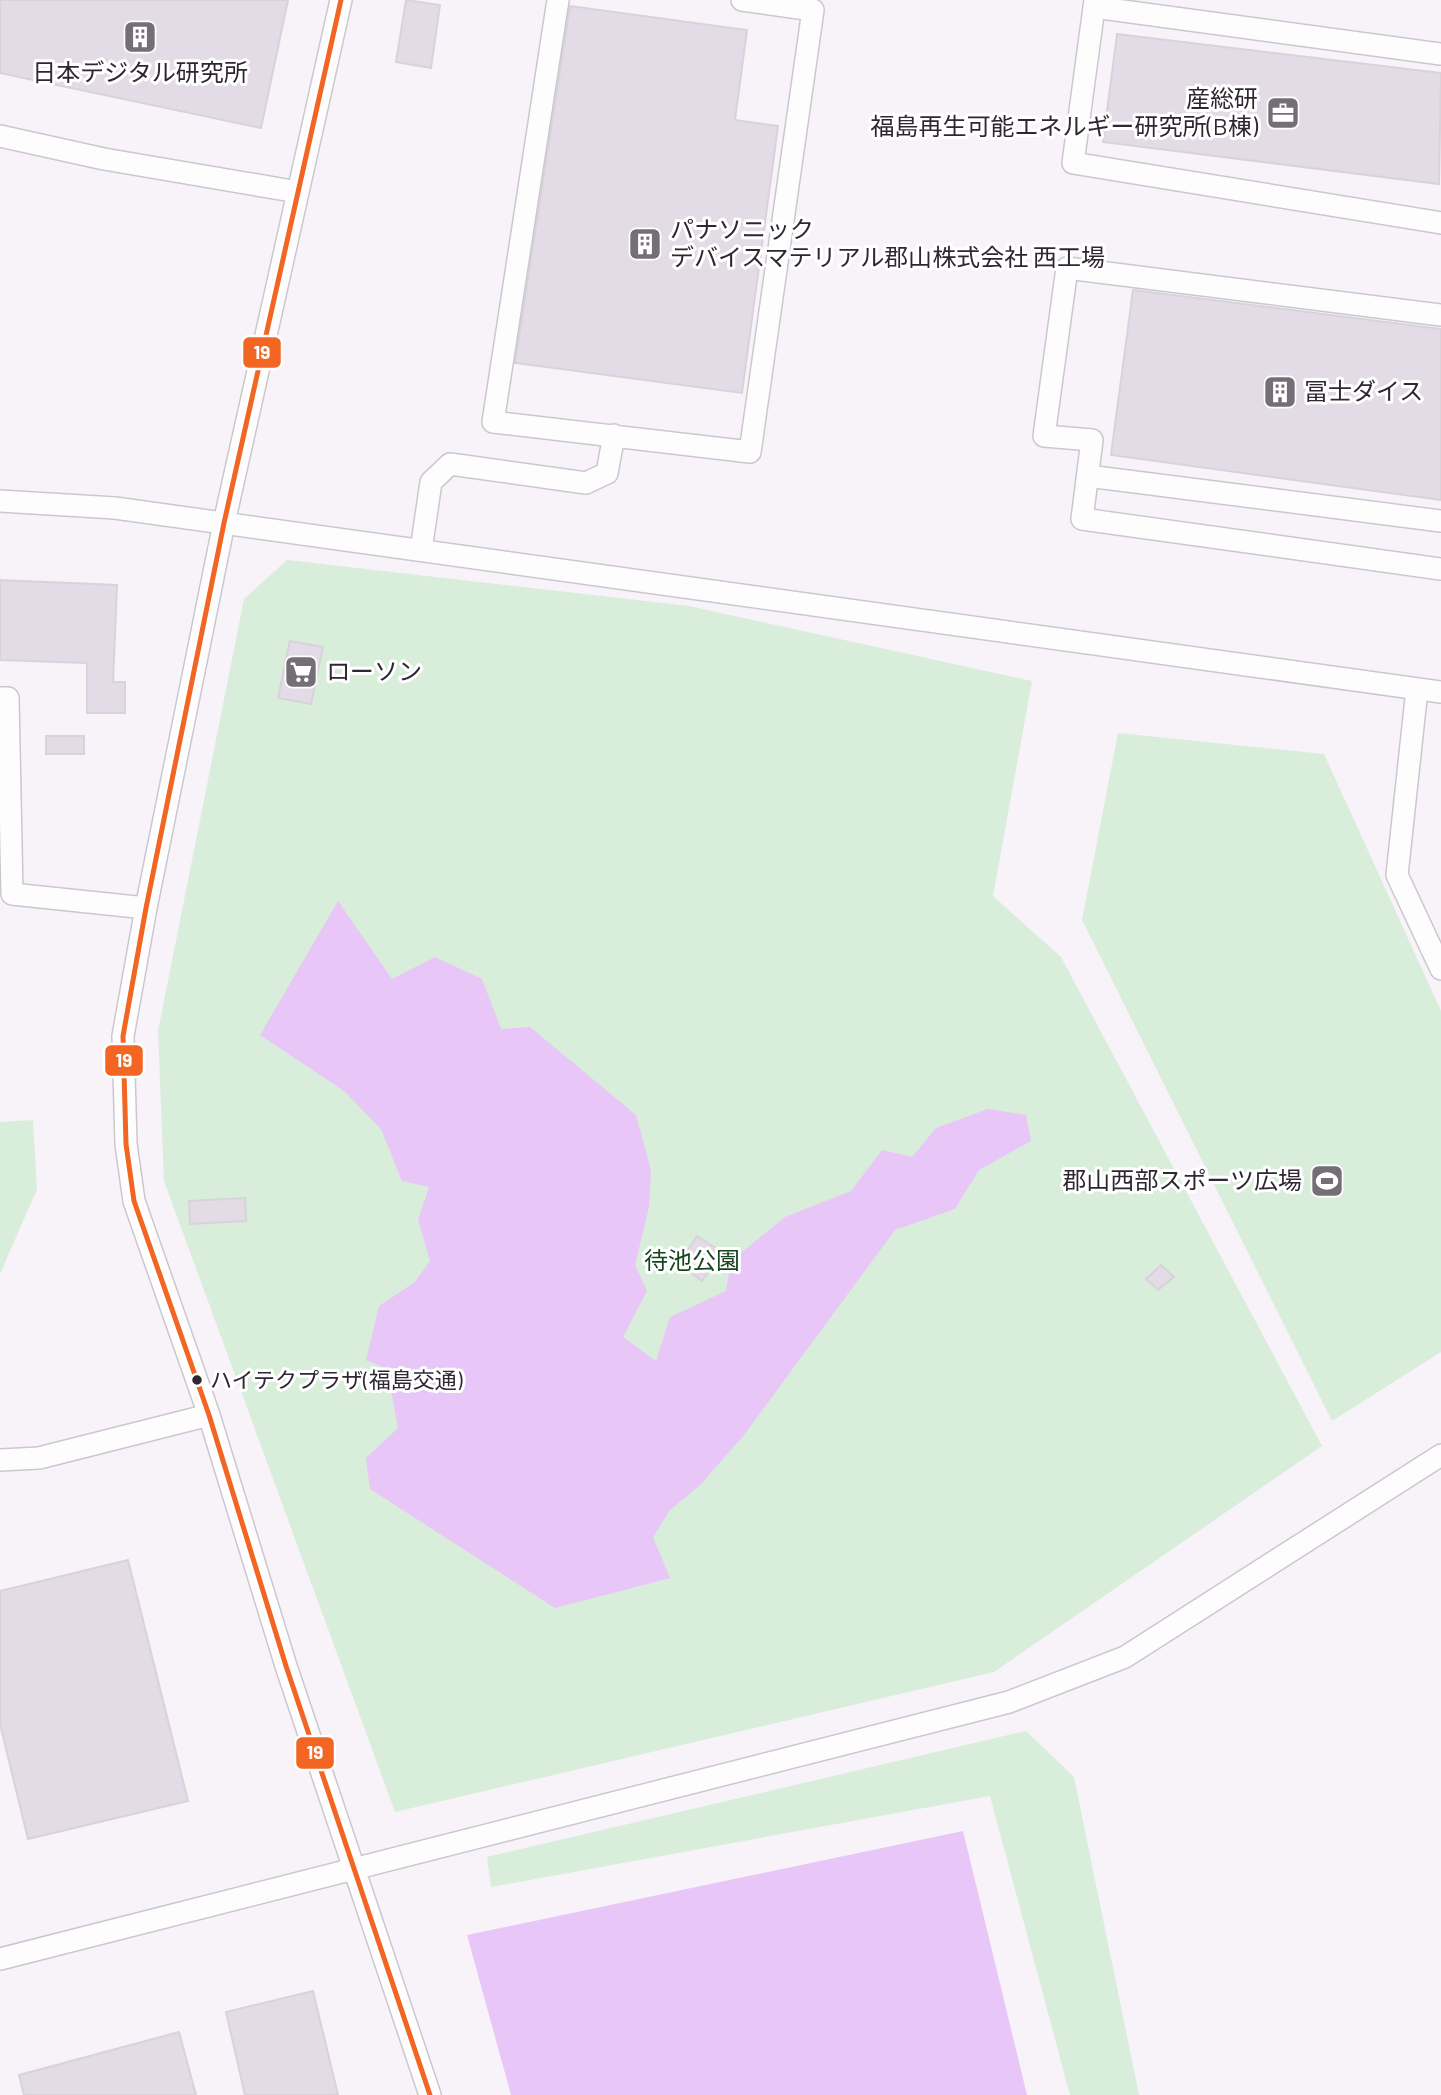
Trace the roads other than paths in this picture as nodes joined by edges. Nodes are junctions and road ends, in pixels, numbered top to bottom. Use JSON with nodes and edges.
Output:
{"nodes":[{"id":1,"x":341,"y":0,"type":"edge"},
{"id":2,"x":558,"y":0,"type":"edge"},
{"id":3,"x":742,"y":0,"type":"edge"},
{"id":4,"x":1094,"y":3,"type":"edge"},
{"id":5,"x":1441,"y":54,"type":"edge"},
{"id":6,"x":0,"y":136,"type":"edge"},
{"id":7,"x":298,"y":192,"type":"junction"},
{"id":8,"x":1441,"y":223,"type":"edge"},
{"id":9,"x":1441,"y":315,"type":"edge"},
{"id":10,"x":614,"y":435,"type":"junction"},
{"id":11,"x":1088,"y":476,"type":"junction"},
{"id":12,"x":0,"y":501,"type":"edge"},
{"id":13,"x":1441,"y":521,"type":"edge"},
{"id":14,"x":224,"y":523,"type":"junction"},
{"id":15,"x":421,"y":550,"type":"junction"},
{"id":16,"x":1441,"y":569,"type":"edge"},
{"id":17,"x":1417,"y":690,"type":"junction"},
{"id":18,"x":1441,"y":692,"type":"edge"},
{"id":19,"x":0,"y":698,"type":"edge"},
{"id":20,"x":146,"y":908,"type":"junction"},
{"id":21,"x":1441,"y":969,"type":"edge"},
{"id":22,"x":209,"y":1415,"type":"junction"},
{"id":23,"x":1441,"y":1455,"type":"edge"},
{"id":24,"x":0,"y":1460,"type":"edge"},
{"id":25,"x":354,"y":1870,"type":"junction"},
{"id":26,"x":0,"y":1959,"type":"edge"},
{"id":27,"x":430,"y":2095,"type":"edge"}],
"edges":[{"from":1,"to":7,"type":"street"},
{"from":2,"to":10,"type":"street"},
{"from":3,"to":10,"type":"street"},
{"from":4,"to":5,"type":"street"},
{"from":4,"to":8,"type":"street"},
{"from":6,"to":7,"type":"street"},
{"from":7,"to":14,"type":"street"},
{"from":9,"to":11,"type":"street"},
{"from":10,"to":15,"type":"street"},
{"from":11,"to":13,"type":"street"},
{"from":11,"to":16,"type":"street"},
{"from":12,"to":14,"type":"street"},
{"from":14,"to":15,"type":"street"},
{"from":14,"to":20,"type":"street"},
{"from":15,"to":17,"type":"street"},
{"from":17,"to":18,"type":"street"},
{"from":17,"to":21,"type":"street"},
{"from":19,"to":20,"type":"street"},
{"from":20,"to":22,"type":"street"},
{"from":22,"to":24,"type":"street"},
{"from":22,"to":25,"type":"street"},
{"from":23,"to":25,"type":"street"},
{"from":25,"to":26,"type":"street"},
{"from":25,"to":27,"type":"street"}]}
